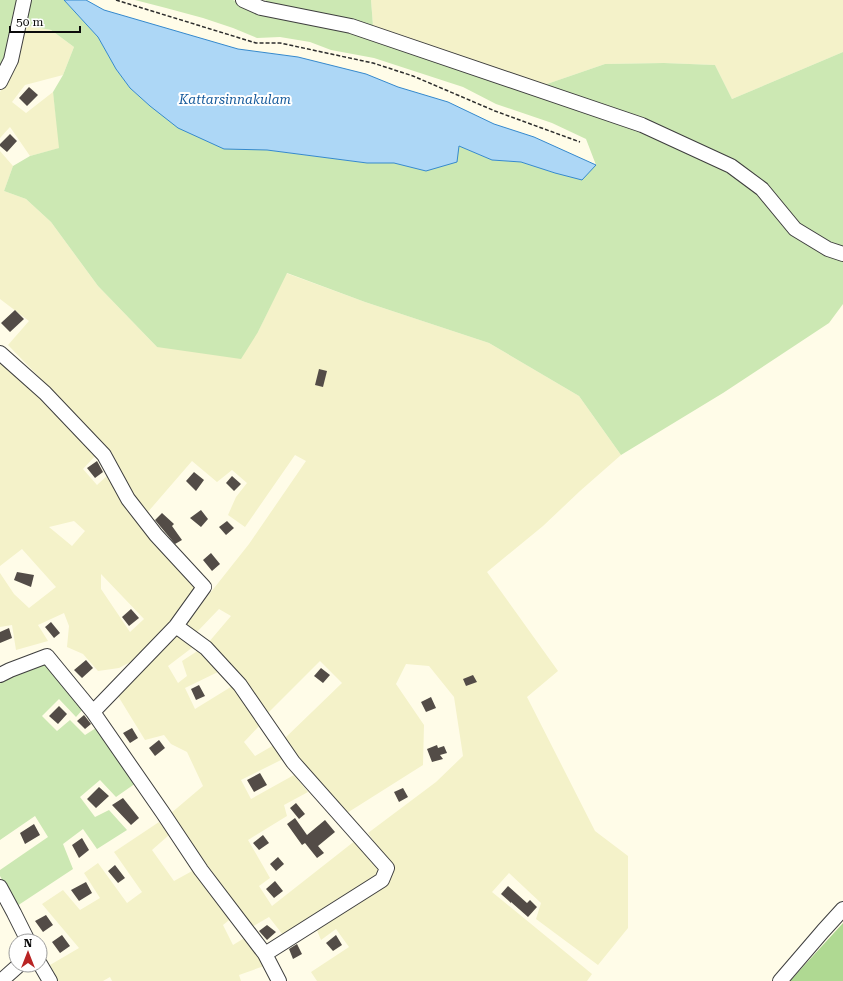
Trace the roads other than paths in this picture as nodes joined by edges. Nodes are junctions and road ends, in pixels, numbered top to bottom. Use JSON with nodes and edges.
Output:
{"nodes":[{"id":1,"x":24,"y":0,"type":"edge"},
{"id":2,"x":243,"y":0,"type":"edge"},
{"id":3,"x":262,"y":4,"type":"edge"},
{"id":4,"x":0,"y":82,"type":"edge"},
{"id":5,"x":843,"y":254,"type":"edge"},
{"id":6,"x":0,"y":353,"type":"edge"},
{"id":7,"x":176,"y":626,"type":"junction"},
{"id":8,"x":0,"y":675,"type":"edge"},
{"id":9,"x":93,"y":712,"type":"junction"},
{"id":10,"x":0,"y":887,"type":"edge"},
{"id":11,"x":843,"y":909,"type":"edge"},
{"id":12,"x":24,"y":933,"type":"edge"},
{"id":13,"x":265,"y":954,"type":"junction"},
{"id":14,"x":10,"y":973,"type":"edge"},
{"id":15,"x":1,"y":981,"type":"edge"},
{"id":16,"x":279,"y":981,"type":"edge"},
{"id":17,"x":780,"y":981,"type":"edge"}],
"edges":[{"from":1,"to":4,"type":"street"},
{"from":2,"to":3,"type":"street"},
{"from":3,"to":5,"type":"street"},
{"from":6,"to":7,"type":"street"},
{"from":7,"to":9,"type":"street"},
{"from":7,"to":13,"type":"street"},
{"from":8,"to":9,"type":"street"},
{"from":9,"to":13,"type":"street"},
{"from":10,"to":12,"type":"street"},
{"from":11,"to":17,"type":"street"},
{"from":13,"to":16,"type":"street"},
{"from":14,"to":15,"type":"street"}]}
